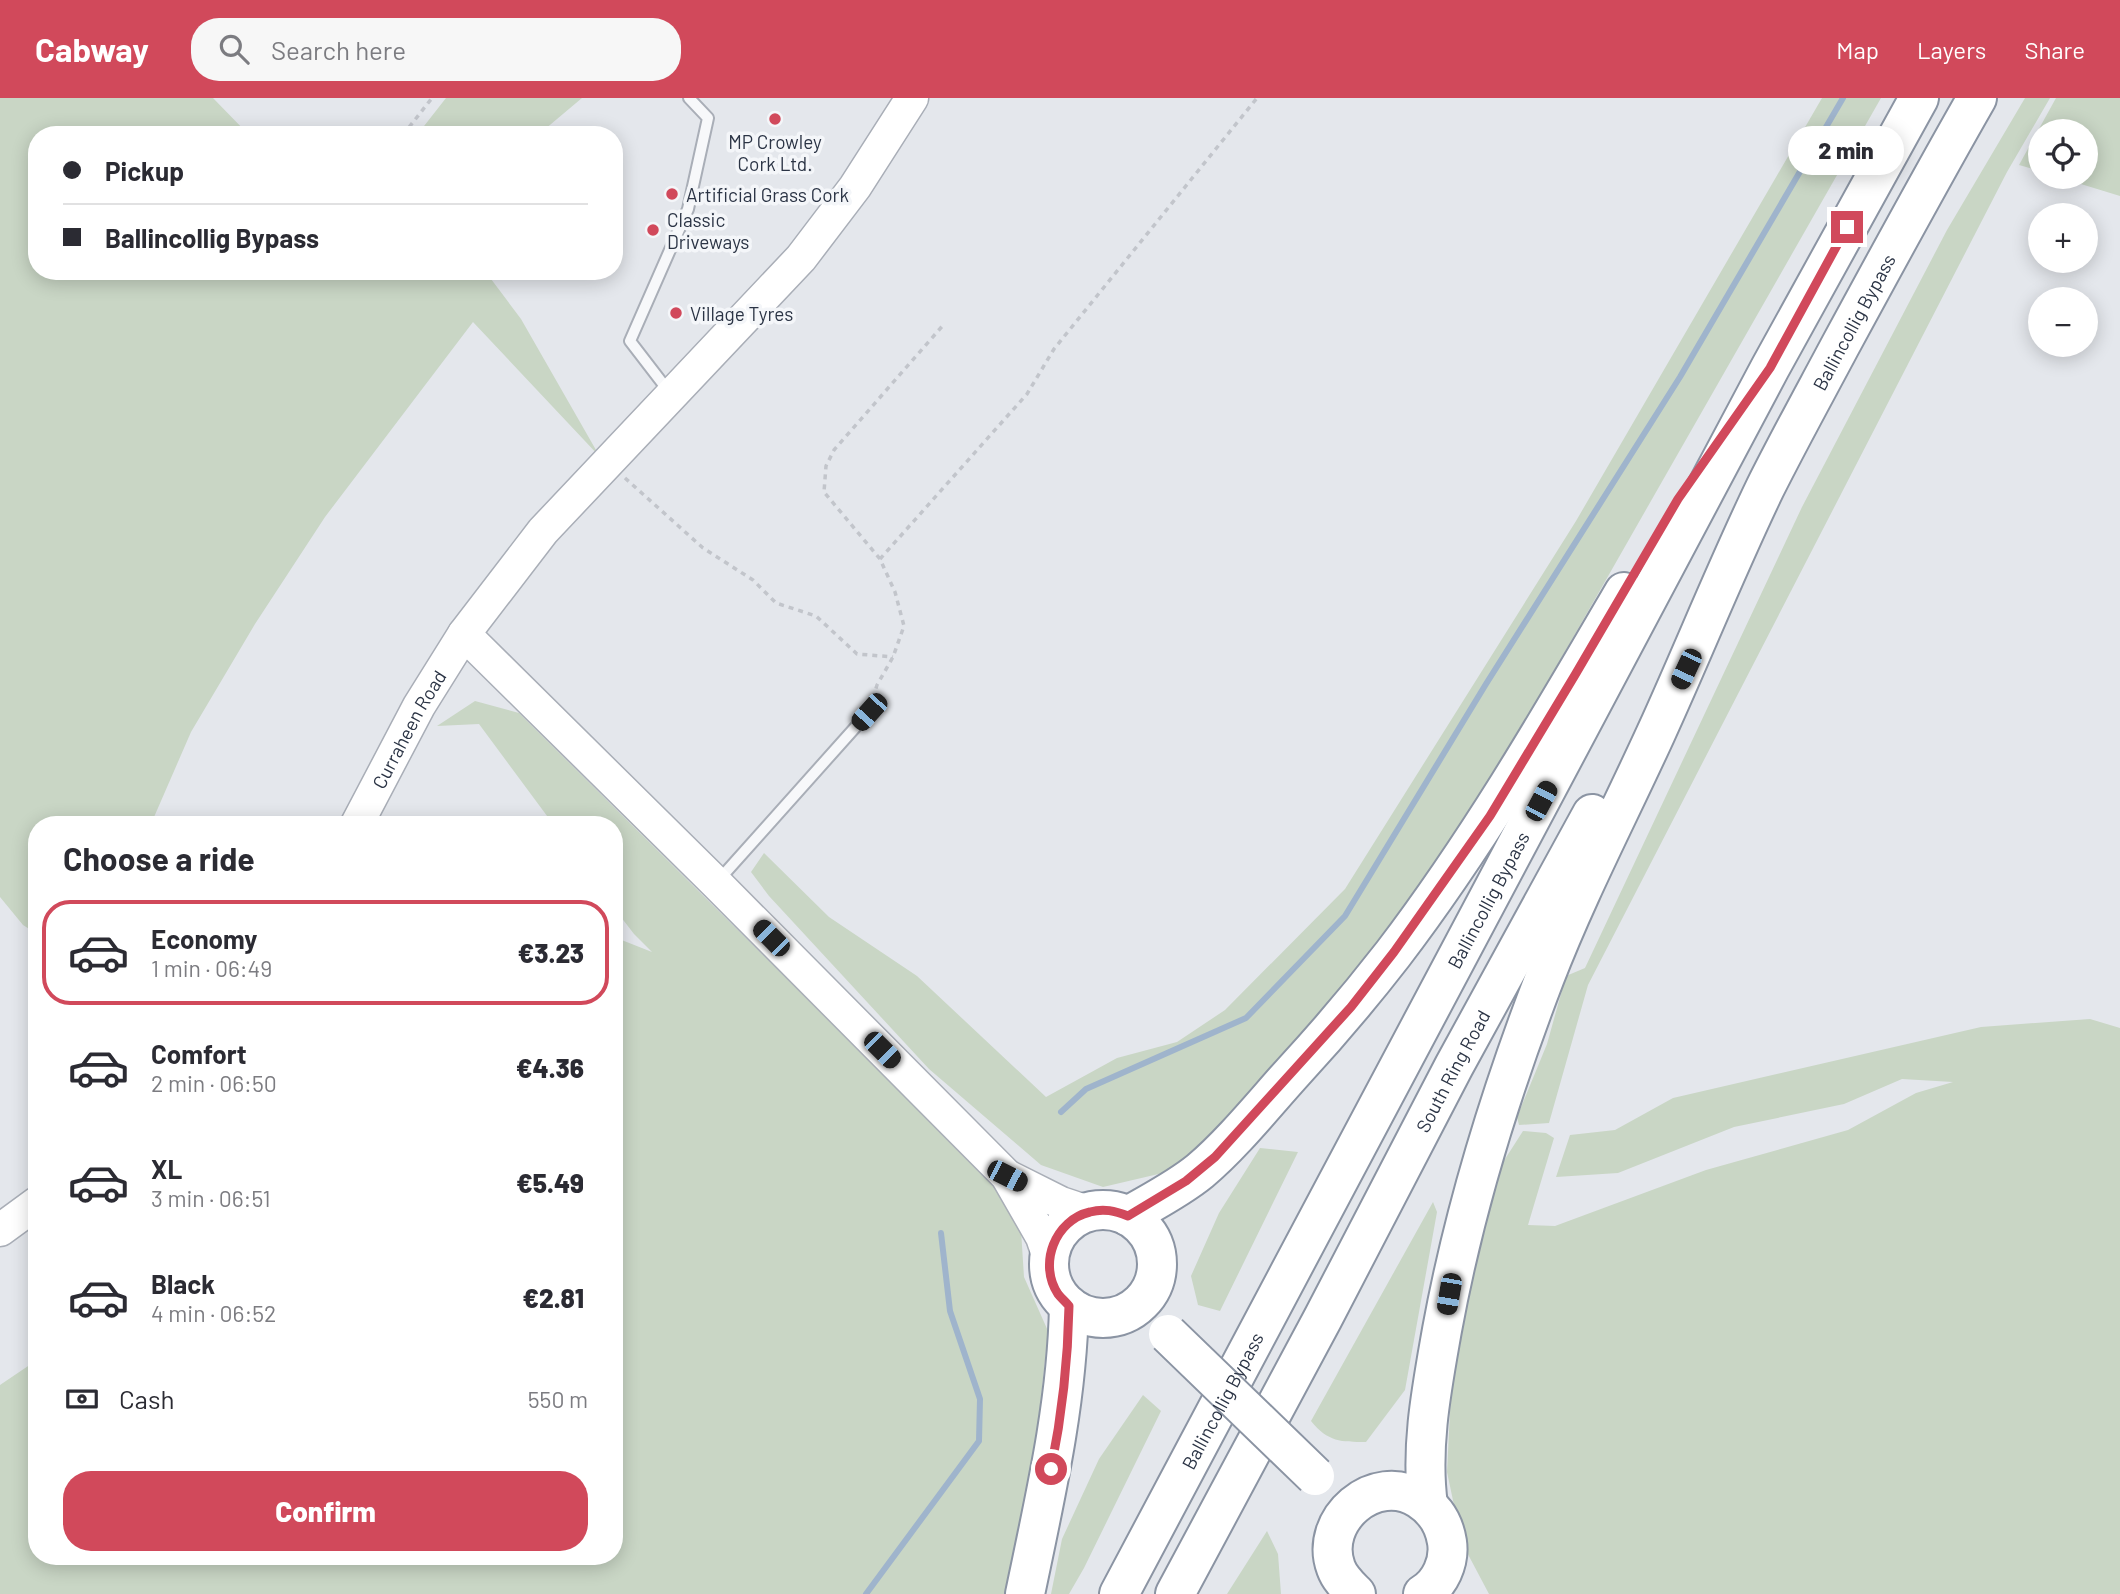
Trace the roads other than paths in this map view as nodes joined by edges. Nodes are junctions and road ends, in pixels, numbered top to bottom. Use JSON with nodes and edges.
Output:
{"nodes":[{"id":1,"x":690,"y":98,"type":"edge"},
{"id":2,"x":912,"y":98,"type":"edge"},
{"id":3,"x":1919,"y":98,"type":"edge"},
{"id":4,"x":1977,"y":98,"type":"edge"},
{"id":5,"x":1770,"y":368,"type":"junction"},
{"id":6,"x":671,"y":395,"type":"junction"},
{"id":7,"x":1736,"y":551,"type":"junction"},
{"id":8,"x":464,"y":634,"type":"junction"},
{"id":9,"x":869,"y":712,"type":"road end"},
{"id":10,"x":361,"y":816,"type":"edge"},
{"id":11,"x":716,"y":883,"type":"junction"},
{"id":12,"x":1007,"y":1176,"type":"junction"},
{"id":13,"x":28,"y":1210,"type":"edge"},
{"id":14,"x":1088,"y":1212,"type":"junction"},
{"id":15,"x":1128,"y":1216,"type":"junction"},
{"id":16,"x":0,"y":1230,"type":"edge"},
{"id":17,"x":1049,"y":1258,"type":"junction"},
{"id":18,"x":1153,"y":1286,"type":"junction"},
{"id":19,"x":1069,"y":1306,"type":"junction"},
{"id":20,"x":1111,"y":1318,"type":"junction"},
{"id":21,"x":1168,"y":1334,"type":"junction"},
{"id":22,"x":1315,"y":1476,"type":"junction"},
{"id":23,"x":1362,"y":1498,"type":"junction"},
{"id":24,"x":1428,"y":1505,"type":"junction"},
{"id":25,"x":1334,"y":1535,"type":"junction"},
{"id":26,"x":1453,"y":1579,"type":"edge"},
{"id":27,"x":1025,"y":1594,"type":"edge"},
{"id":28,"x":1119,"y":1594,"type":"edge"},
{"id":29,"x":1175,"y":1594,"type":"edge"},
{"id":30,"x":1356,"y":1594,"type":"edge"},
{"id":31,"x":1423,"y":1594,"type":"edge"}],
"edges":[{"from":1,"to":6,"type":"lane"},
{"from":2,"to":6,"type":"street","name":"Curraheen Road"},
{"from":3,"to":5,"type":"highway","name":"Ballincollig Bypass"},
{"from":4,"to":7,"type":"highway","name":"Ballincollig Bypass"},
{"from":5,"to":15,"type":"highway"},
{"from":5,"to":28,"type":"highway","name":"Ballincollig Bypass"},
{"from":6,"to":8,"type":"street","name":"Curraheen Road"},
{"from":7,"to":24,"type":"highway"},
{"from":7,"to":29,"type":"highway","name":"South Ring Road"},
{"from":8,"to":10,"type":"street","name":"Curraheen Road"},
{"from":8,"to":11,"type":"street"},
{"from":9,"to":11,"type":"lane"},
{"from":11,"to":12,"type":"street"},
{"from":12,"to":14,"type":"street"},
{"from":12,"to":17,"type":"street"},
{"from":13,"to":16,"type":"street"},
{"from":14,"to":15,"type":"highway"},
{"from":14,"to":17,"type":"highway"},
{"from":15,"to":18,"type":"highway"},
{"from":17,"to":19,"type":"highway"},
{"from":18,"to":20,"type":"highway"},
{"from":18,"to":21,"type":"highway"},
{"from":19,"to":20,"type":"highway"},
{"from":19,"to":27,"type":"highway"},
{"from":20,"to":21,"type":"highway"},
{"from":21,"to":22,"type":"highway","bridge":true},
{"from":22,"to":23,"type":"highway"},
{"from":22,"to":25,"type":"highway"},
{"from":23,"to":24,"type":"highway"},
{"from":23,"to":25,"type":"highway"},
{"from":24,"to":26,"type":"highway"},
{"from":25,"to":30,"type":"highway"},
{"from":26,"to":31,"type":"highway"}]}
